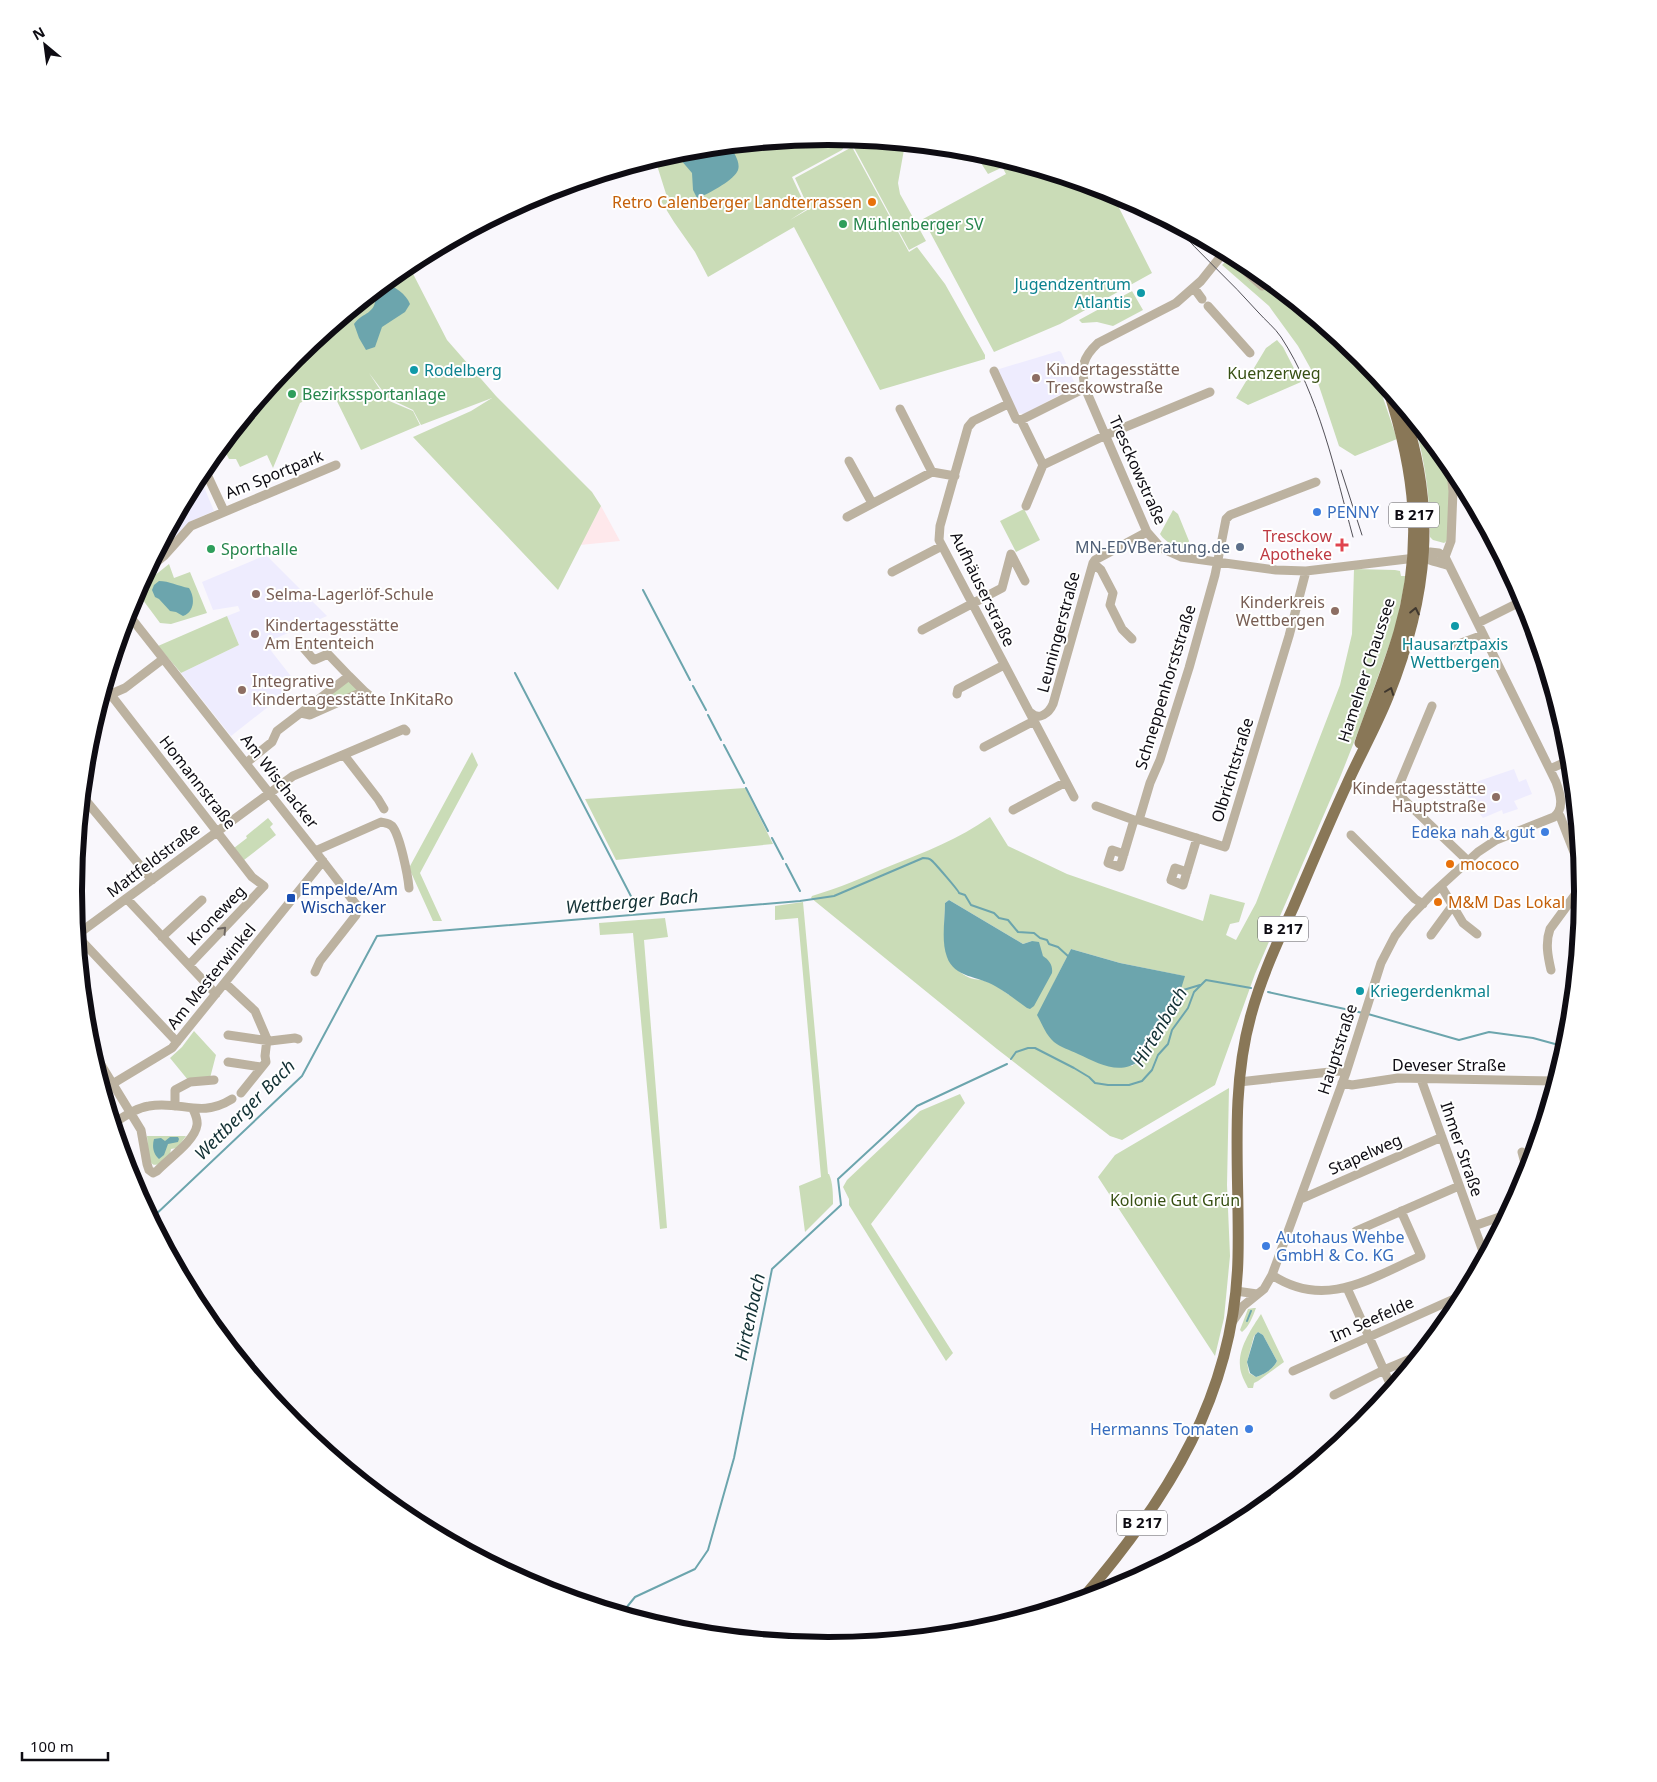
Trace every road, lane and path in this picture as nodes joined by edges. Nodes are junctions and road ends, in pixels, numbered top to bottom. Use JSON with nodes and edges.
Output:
{"nodes":[{"id":1,"x":1221,"y":257,"type":"edge"},
{"id":2,"x":1194,"y":288,"type":"junction"},
{"id":3,"x":1250,"y":354,"type":"dead end"},
{"id":4,"x":994,"y":371,"type":"dead end"},
{"id":5,"x":1085,"y":388,"type":"junction"},
{"id":6,"x":1210,"y":392,"type":"dead end"},
{"id":7,"x":1392,"y":403,"type":"edge"},
{"id":8,"x":1008,"y":404,"type":"junction"},
{"id":9,"x":900,"y":410,"type":"dead end"},
{"id":10,"x":1020,"y":420,"type":"junction"},
{"id":11,"x":1406,"y":420,"type":"edge"},
{"id":12,"x":1106,"y":435,"type":"junction"},
{"id":13,"x":849,"y":461,"type":"dead end"},
{"id":14,"x":336,"y":465,"type":"dead end"},
{"id":15,"x":1043,"y":465,"type":"junction"},
{"id":16,"x":932,"y":472,"type":"junction"},
{"id":17,"x":955,"y":476,"type":"junction"},
{"id":18,"x":208,"y":477,"type":"edge"},
{"id":19,"x":1316,"y":482,"type":"dead end"},
{"id":20,"x":1454,"y":485,"type":"edge"},
{"id":21,"x":872,"y":503,"type":"junction"},
{"id":22,"x":1026,"y":506,"type":"dead end"},
{"id":23,"x":224,"y":511,"type":"junction"},
{"id":24,"x":847,"y":517,"type":"dead end"},
{"id":25,"x":1147,"y":532,"type":"junction"},
{"id":26,"x":942,"y":546,"type":"junction"},
{"id":27,"x":1418,"y":557,"type":"junction"},
{"id":28,"x":1445,"y":557,"type":"junction"},
{"id":29,"x":160,"y":559,"type":"edge"},
{"id":30,"x":1093,"y":563,"type":"junction"},
{"id":31,"x":1218,"y":563,"type":"junction"},
{"id":32,"x":1449,"y":566,"type":"junction"},
{"id":33,"x":1306,"y":571,"type":"junction"},
{"id":34,"x":892,"y":572,"type":"dead end"},
{"id":35,"x":1025,"y":581,"type":"dead end"},
{"id":36,"x":972,"y":604,"type":"junction"},
{"id":37,"x":1517,"y":604,"type":"edge"},
{"id":38,"x":133,"y":621,"type":"edge"},
{"id":39,"x":1478,"y":623,"type":"junction"},
{"id":40,"x":922,"y":630,"type":"dead end"},
{"id":41,"x":1483,"y":635,"type":"junction"},
{"id":42,"x":1132,"y":639,"type":"dead end"},
{"id":43,"x":300,"y":645,"type":"dead end"},
{"id":44,"x":1456,"y":645,"type":"dead end"},
{"id":45,"x":163,"y":659,"type":"junction"},
{"id":46,"x":1004,"y":665,"type":"junction"},
{"id":47,"x":349,"y":676,"type":"junction"},
{"id":48,"x":364,"y":692,"type":"junction"},
{"id":49,"x":957,"y":694,"type":"dead end"},
{"id":50,"x":109,"y":695,"type":"edge"},
{"id":51,"x":108,"y":698,"type":"edge"},
{"id":52,"x":376,"y":701,"type":"dead end"},
{"id":53,"x":1432,"y":706,"type":"dead end"},
{"id":54,"x":1028,"y":710,"type":"junction"},
{"id":55,"x":301,"y":713,"type":"junction"},
{"id":56,"x":1034,"y":721,"type":"junction"},
{"id":57,"x":406,"y":731,"type":"dead end"},
{"id":58,"x":984,"y":747,"type":"dead end"},
{"id":59,"x":344,"y":755,"type":"junction"},
{"id":60,"x":246,"y":763,"type":"junction"},
{"id":61,"x":1563,"y":763,"type":"edge"},
{"id":62,"x":1550,"y":769,"type":"junction"},
{"id":63,"x":1066,"y":782,"type":"junction"},
{"id":64,"x":269,"y":793,"type":"junction"},
{"id":65,"x":1074,"y":797,"type":"dead end"},
{"id":66,"x":88,"y":803,"type":"edge"},
{"id":67,"x":1096,"y":806,"type":"dead end"},
{"id":68,"x":384,"y":810,"type":"dead end"},
{"id":69,"x":1013,"y":810,"type":"dead end"},
{"id":70,"x":1558,"y":814,"type":"junction"},
{"id":71,"x":1137,"y":820,"type":"junction"},
{"id":72,"x":218,"y":831,"type":"junction"},
{"id":73,"x":1350,"y":836,"type":"dead end"},
{"id":74,"x":1197,"y":838,"type":"junction"},
{"id":75,"x":1573,"y":849,"type":"edge"},
{"id":76,"x":315,"y":850,"type":"junction"},
{"id":77,"x":1124,"y":854,"type":"dead end"},
{"id":78,"x":323,"y":861,"type":"junction"},
{"id":79,"x":1468,"y":861,"type":"junction"},
{"id":80,"x":1187,"y":872,"type":"dead end"},
{"id":81,"x":152,"y":880,"type":"junction"},
{"id":82,"x":264,"y":886,"type":"joint"},
{"id":83,"x":1441,"y":886,"type":"junction"},
{"id":84,"x":409,"y":888,"type":"dead end"},
{"id":85,"x":1574,"y":895,"type":"edge"},
{"id":86,"x":127,"y":899,"type":"junction"},
{"id":87,"x":202,"y":900,"type":"dead end"},
{"id":88,"x":1423,"y":904,"type":"junction"},
{"id":89,"x":1453,"y":905,"type":"junction"},
{"id":90,"x":84,"y":931,"type":"edge"},
{"id":91,"x":1477,"y":934,"type":"dead end"},
{"id":92,"x":1431,"y":935,"type":"dead end"},
{"id":93,"x":162,"y":937,"type":"junction"},
{"id":94,"x":84,"y":942,"type":"edge"},
{"id":95,"x":189,"y":965,"type":"junction"},
{"id":96,"x":1551,"y":970,"type":"dead end"},
{"id":97,"x":315,"y":972,"type":"dead end"},
{"id":98,"x":225,"y":983,"type":"junction"},
{"id":99,"x":216,"y":994,"type":"junction"},
{"id":100,"x":228,"y":1035,"type":"dead end"},
{"id":101,"x":266,"y":1039,"type":"junction"},
{"id":102,"x":298,"y":1039,"type":"dead end"},
{"id":103,"x":177,"y":1042,"type":"junction"},
{"id":104,"x":228,"y":1062,"type":"dead end"},
{"id":105,"x":261,"y":1066,"type":"junction"},
{"id":106,"x":105,"y":1071,"type":"edge"},
{"id":107,"x":1346,"y":1073,"type":"junction"},
{"id":108,"x":1421,"y":1078,"type":"junction"},
{"id":109,"x":214,"y":1080,"type":"dead end"},
{"id":110,"x":1550,"y":1081,"type":"edge"},
{"id":111,"x":1239,"y":1082,"type":"junction"},
{"id":112,"x":1342,"y":1083,"type":"junction"},
{"id":113,"x":113,"y":1084,"type":"junction"},
{"id":114,"x":109,"y":1086,"type":"edge"},
{"id":115,"x":241,"y":1092,"type":"dead end"},
{"id":116,"x":232,"y":1099,"type":"dead end"},
{"id":117,"x":175,"y":1106,"type":"junction"},
{"id":118,"x":193,"y":1109,"type":"junction"},
{"id":119,"x":131,"y":1113,"type":"junction"},
{"id":120,"x":119,"y":1120,"type":"edge"},
{"id":121,"x":1442,"y":1136,"type":"junction"},
{"id":122,"x":1522,"y":1152,"type":"dead end"},
{"id":123,"x":1524,"y":1160,"type":"edge"},
{"id":124,"x":1459,"y":1186,"type":"junction"},
{"id":125,"x":1300,"y":1199,"type":"junction"},
{"id":126,"x":1401,"y":1211,"type":"junction"},
{"id":127,"x":1500,"y":1217,"type":"edge"},
{"id":128,"x":1474,"y":1226,"type":"junction"},
{"id":129,"x":1356,"y":1231,"type":"dead end"},
{"id":130,"x":1482,"y":1251,"type":"edge"},
{"id":131,"x":1272,"y":1275,"type":"junction"},
{"id":132,"x":1347,"y":1288,"type":"junction"},
{"id":133,"x":1236,"y":1291,"type":"junction"},
{"id":134,"x":1257,"y":1294,"type":"junction"},
{"id":135,"x":1453,"y":1299,"type":"edge"},
{"id":136,"x":1231,"y":1324,"type":"junction"},
{"id":137,"x":1369,"y":1336,"type":"junction"},
{"id":138,"x":1408,"y":1360,"type":"edge"},
{"id":139,"x":1384,"y":1370,"type":"junction"},
{"id":140,"x":1293,"y":1371,"type":"dead end"},
{"id":141,"x":1390,"y":1382,"type":"edge"},
{"id":142,"x":1334,"y":1395,"type":"dead end"},
{"id":143,"x":1091,"y":1589,"type":"edge"}],
"edges":[{"from":1,"to":2,"type":"street","name":"Tresckowstraße"},
{"from":2,"to":3,"type":"street"},
{"from":2,"to":5,"type":"street","name":"Tresckowstraße"},
{"from":4,"to":8,"type":"street"},
{"from":5,"to":10,"type":"street"},
{"from":5,"to":12,"type":"street","name":"Tresckowstraße"},
{"from":6,"to":12,"type":"street"},
{"from":7,"to":27,"type":"main road","name":"Hamelner Chaussee","number":"B 217"},
{"from":8,"to":10,"type":"street"},
{"from":8,"to":17,"type":"street","name":"Aufhäuserstraße"},
{"from":9,"to":16,"type":"street"},
{"from":10,"to":15,"type":"street"},
{"from":11,"to":27,"type":"main road","name":"Hamelner Chaussee","number":"B 217"},
{"from":12,"to":15,"type":"street"},
{"from":12,"to":25,"type":"street","name":"Tresckowstraße"},
{"from":13,"to":21,"type":"street"},
{"from":14,"to":23,"type":"street","name":"Am Sportpark"},
{"from":15,"to":22,"type":"street"},
{"from":16,"to":17,"type":"street"},
{"from":16,"to":21,"type":"street"},
{"from":17,"to":26,"type":"street","name":"Aufhäuserstraße"},
{"from":18,"to":23,"type":"street","name":"Am Sportpark"},
{"from":19,"to":31,"type":"street","name":"Schneppenhorststraße"},
{"from":20,"to":28,"type":"street"},
{"from":21,"to":24,"type":"street"},
{"from":23,"to":29,"type":"street","name":"Am Sportpark"},
{"from":25,"to":30,"type":"street","name":"Leuningerstraße"},
{"from":25,"to":31,"type":"street","name":"Tresckowstraße"},
{"from":26,"to":34,"type":"street"},
{"from":26,"to":36,"type":"street","name":"Aufhäuserstraße"},
{"from":27,"to":28,"type":"street"},
{"from":27,"to":32,"type":"street"},
{"from":27,"to":33,"type":"street","name":"Tresckowstraße"},
{"from":27,"to":111,"type":"main road","name":"Hamelner Chaussee","number":"B 217"},
{"from":28,"to":32,"type":"street"},
{"from":30,"to":42,"type":"street","name":"Leuningerstraße"},
{"from":30,"to":54,"type":"street","name":"Leuningerstraße"},
{"from":31,"to":33,"type":"street","name":"Tresckowstraße"},
{"from":31,"to":71,"type":"street","name":"Schneppenhorststraße"},
{"from":32,"to":39,"type":"street"},
{"from":33,"to":74,"type":"street","name":"Olbrichtstraße"},
{"from":35,"to":36,"type":"street"},
{"from":36,"to":40,"type":"street"},
{"from":36,"to":46,"type":"street","name":"Aufhäuserstraße"},
{"from":37,"to":39,"type":"street"},
{"from":38,"to":45,"type":"street","name":"Am Wischacker"},
{"from":39,"to":41,"type":"street"},
{"from":41,"to":44,"type":"street"},
{"from":41,"to":62,"type":"street"},
{"from":43,"to":47,"type":"street"},
{"from":45,"to":50,"type":"street"},
{"from":45,"to":60,"type":"street","name":"Am Wischacker"},
{"from":46,"to":49,"type":"street"},
{"from":46,"to":54,"type":"street","name":"Aufhäuserstraße"},
{"from":47,"to":48,"type":"street"},
{"from":47,"to":55,"type":"street"},
{"from":48,"to":52,"type":"street"},
{"from":48,"to":55,"type":"street"},
{"from":51,"to":72,"type":"street","name":"Homannstraße"},
{"from":53,"to":79,"type":"street"},
{"from":54,"to":56,"type":"street","name":"Aufhäuserstraße"},
{"from":55,"to":60,"type":"street"},
{"from":56,"to":58,"type":"street"},
{"from":56,"to":63,"type":"street","name":"Aufhäuserstraße"},
{"from":57,"to":59,"type":"street","name":"Mattfeldstraße"},
{"from":59,"to":64,"type":"street","name":"Mattfeldstraße"},
{"from":59,"to":68,"type":"street"},
{"from":60,"to":64,"type":"street","name":"Am Wischacker"},
{"from":61,"to":62,"type":"street"},
{"from":62,"to":70,"type":"street"},
{"from":63,"to":65,"type":"street","name":"Aufhäuserstraße"},
{"from":63,"to":69,"type":"street"},
{"from":64,"to":72,"type":"street","name":"Mattfeldstraße"},
{"from":64,"to":76,"type":"street","name":"Am Wischacker"},
{"from":66,"to":81,"type":"street"},
{"from":67,"to":71,"type":"street","name":"Olbrichtstraße"},
{"from":70,"to":75,"type":"street"},
{"from":70,"to":79,"type":"street","name":"Hauptstraße"},
{"from":71,"to":74,"type":"street","name":"Olbrichtstraße"},
{"from":71,"to":77,"type":"street","name":"Schneppenhorststraße"},
{"from":72,"to":81,"type":"street","name":"Mattfeldstraße"},
{"from":72,"to":82,"type":"street","name":"Homannstraße"},
{"from":73,"to":88,"type":"street"},
{"from":74,"to":80,"type":"street"},
{"from":76,"to":78,"type":"street","name":"Am Wischacker"},
{"from":76,"to":84,"type":"street"},
{"from":78,"to":97,"type":"street","name":"Am Wischacker"},
{"from":78,"to":98,"type":"street","name":"Am Mesterwinkel"},
{"from":79,"to":83,"type":"street","name":"Hauptstraße"},
{"from":81,"to":86,"type":"street","name":"Mattfeldstraße"},
{"from":95,"to":82,"type":"street","name":"Kroneweg","one_way":true},
{"from":83,"to":88,"type":"street","name":"Hauptstraße"},
{"from":83,"to":89,"type":"street"},
{"from":85,"to":96,"type":"street"},
{"from":86,"to":90,"type":"street","name":"Mattfeldstraße"},
{"from":86,"to":93,"type":"street"},
{"from":87,"to":93,"type":"street"},
{"from":88,"to":107,"type":"street","name":"Hauptstraße"},
{"from":89,"to":91,"type":"street"},
{"from":89,"to":92,"type":"street"},
{"from":93,"to":95,"type":"street"},
{"from":94,"to":103,"type":"street"},
{"from":95,"to":99,"type":"street"},
{"from":98,"to":99,"type":"street","name":"Am Mesterwinkel"},
{"from":98,"to":101,"type":"street"},
{"from":99,"to":103,"type":"street","name":"Am Mesterwinkel"},
{"from":100,"to":101,"type":"street"},
{"from":101,"to":102,"type":"street"},
{"from":101,"to":105,"type":"street"},
{"from":103,"to":113,"type":"street","name":"Am Mesterwinkel"},
{"from":104,"to":105,"type":"street"},
{"from":105,"to":115,"type":"street"},
{"from":106,"to":113,"type":"street"},
{"from":107,"to":111,"type":"street"},
{"from":107,"to":112,"type":"street","name":"Hauptstraße"},
{"from":108,"to":110,"type":"street","name":"Deveser Straße"},
{"from":108,"to":112,"type":"street","name":"Deveser Straße"},
{"from":108,"to":121,"type":"street","name":"Ihmer Straße"},
{"from":109,"to":117,"type":"street"},
{"from":111,"to":133,"type":"main road","name":"Hamelner Chaussee","number":"B 217"},
{"from":112,"to":125,"type":"street","name":"Hauptstraße"},
{"from":113,"to":114,"type":"street","name":"Am Mesterwinkel"},
{"from":113,"to":119,"type":"street"},
{"from":116,"to":118,"type":"street"},
{"from":117,"to":118,"type":"street"},
{"from":117,"to":119,"type":"street"},
{"from":118,"to":119,"type":"street"},
{"from":119,"to":120,"type":"street"},
{"from":121,"to":124,"type":"street","name":"Ihmer Straße"},
{"from":121,"to":125,"type":"street","name":"Stapelweg"},
{"from":122,"to":123,"type":"street"},
{"from":124,"to":126,"type":"street"},
{"from":124,"to":128,"type":"street","name":"Ihmer Straße"},
{"from":125,"to":131,"type":"street","name":"Hauptstraße"},
{"from":126,"to":129,"type":"street"},
{"from":126,"to":132,"type":"street"},
{"from":127,"to":128,"type":"street"},
{"from":128,"to":130,"type":"street","name":"Ihmer Straße"},
{"from":131,"to":132,"type":"street"},
{"from":131,"to":134,"type":"street","name":"Hauptstraße"},
{"from":132,"to":137,"type":"street"},
{"from":133,"to":134,"type":"street"},
{"from":133,"to":136,"type":"main road","name":"Hamelner Chaussee","number":"B 217"},
{"from":134,"to":136,"type":"street","name":"Hauptstraße"},
{"from":135,"to":137,"type":"street","name":"Im Seefelde"},
{"from":136,"to":143,"type":"main road","number":"B 217"},
{"from":137,"to":139,"type":"street"},
{"from":137,"to":140,"type":"street","name":"Im Seefelde"},
{"from":138,"to":139,"type":"street"},
{"from":139,"to":141,"type":"street"},
{"from":139,"to":142,"type":"street"}]}
